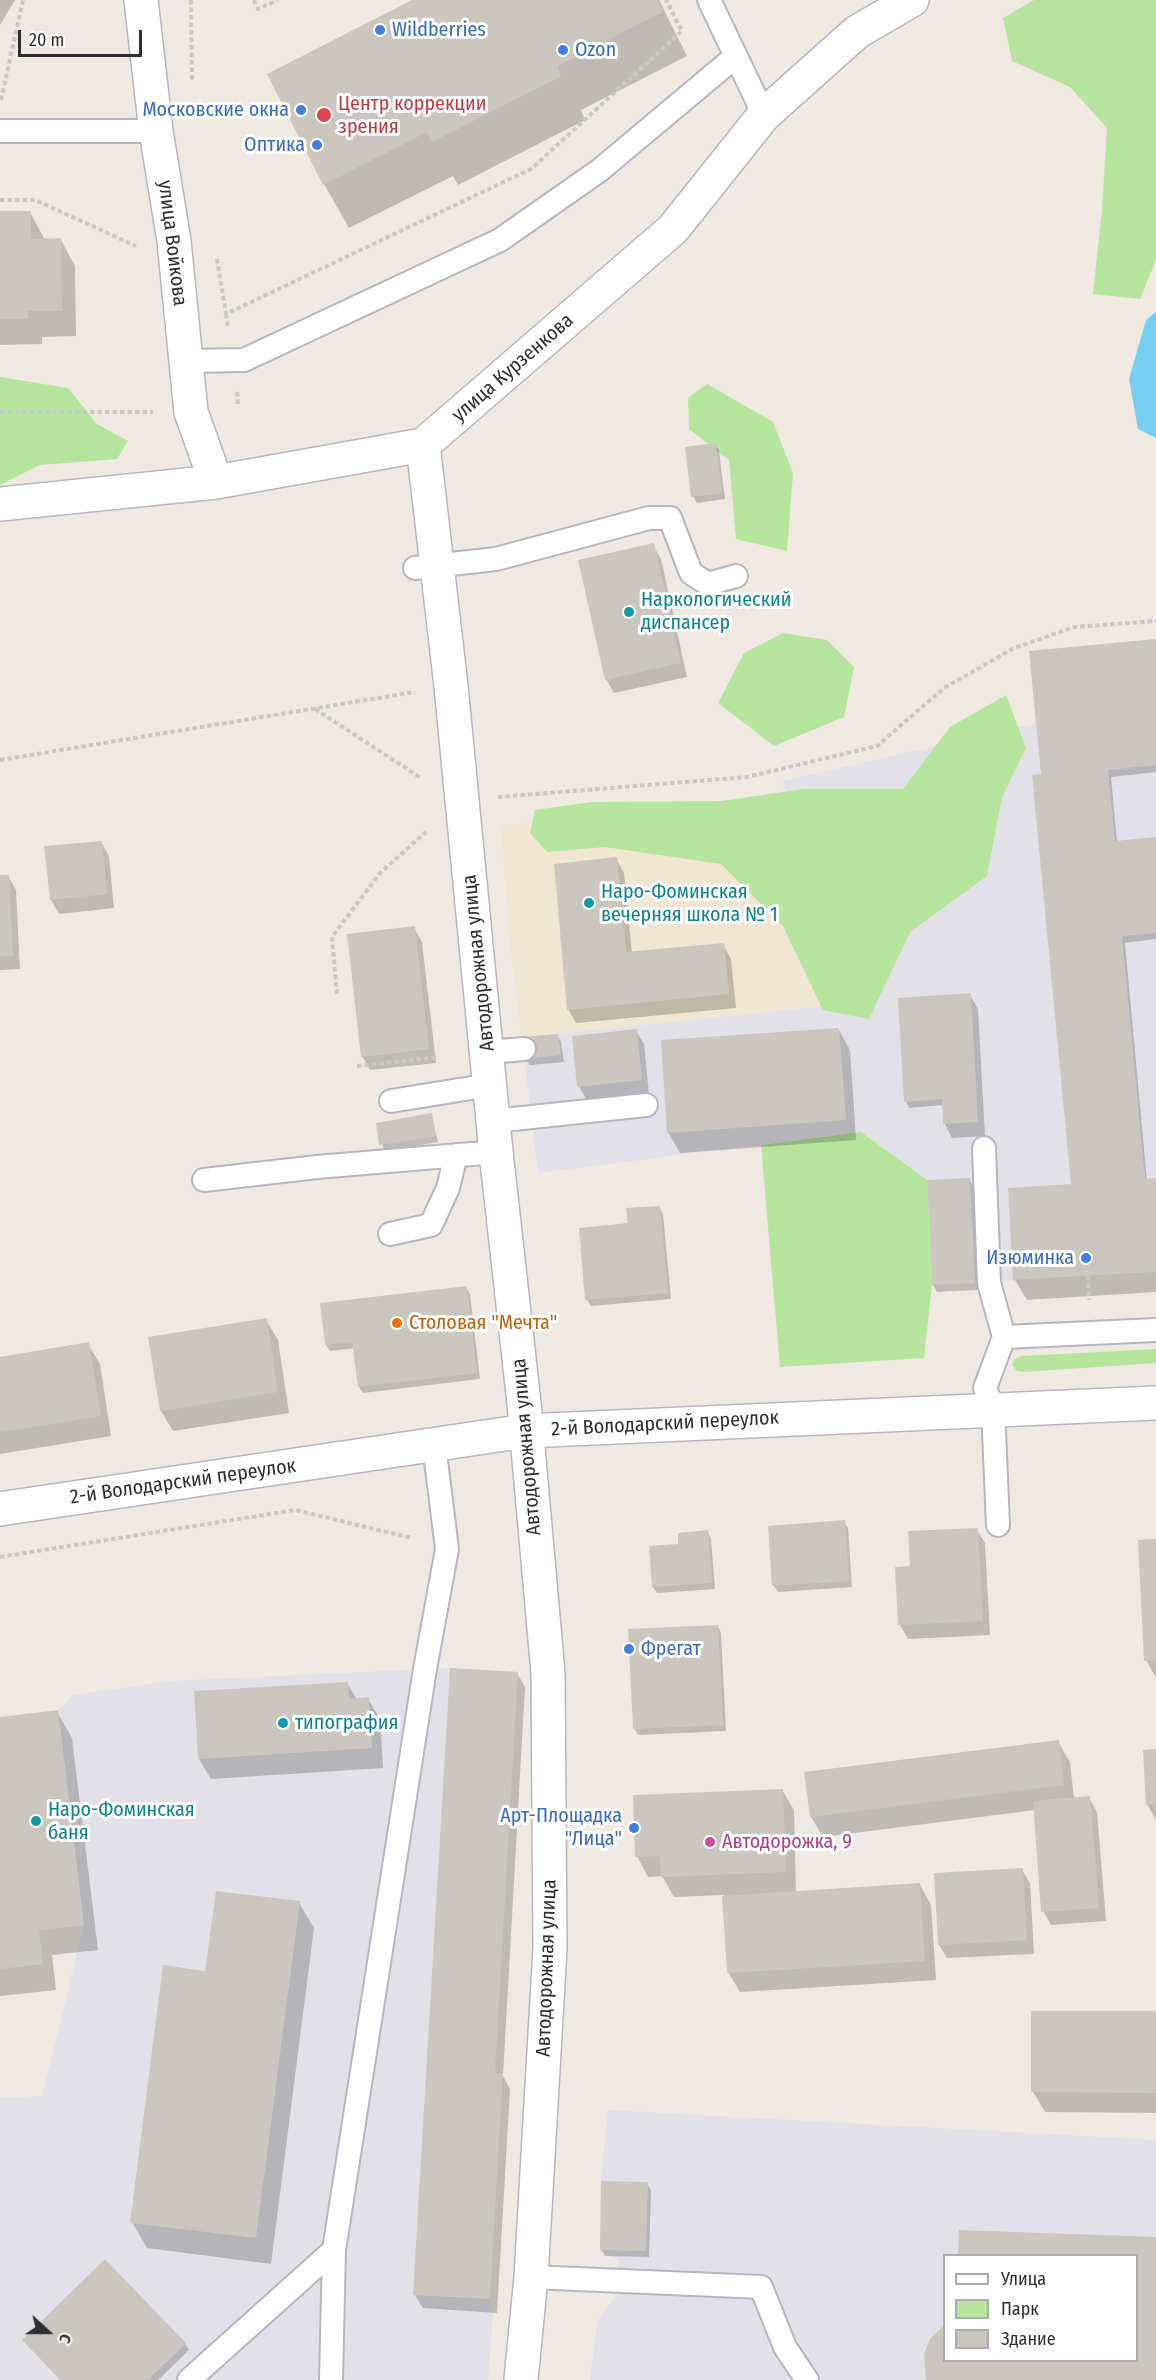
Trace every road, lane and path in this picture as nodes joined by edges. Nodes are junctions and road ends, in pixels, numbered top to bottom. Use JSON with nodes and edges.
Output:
{"nodes":[{"id":1,"x":23,"y":0,"type":"edge"},
{"id":2,"x":141,"y":0,"type":"edge"},
{"id":3,"x":191,"y":0,"type":"edge"},
{"id":4,"x":254,"y":0,"type":"edge"},
{"id":5,"x":278,"y":0,"type":"edge"},
{"id":6,"x":666,"y":0,"type":"edge"},
{"id":7,"x":709,"y":0,"type":"edge"},
{"id":8,"x":912,"y":0,"type":"edge"},
{"id":9,"x":736,"y":56,"type":"junction"},
{"id":10,"x":192,"y":84,"type":"dead end"},
{"id":11,"x":0,"y":104,"type":"edge"},
{"id":12,"x":764,"y":115,"type":"junction"},
{"id":13,"x":0,"y":131,"type":"edge"},
{"id":14,"x":156,"y":131,"type":"junction"},
{"id":15,"x":0,"y":200,"type":"edge"},
{"id":16,"x":217,"y":256,"type":"dead end"},
{"id":17,"x":177,"y":264,"type":"junction"},
{"id":18,"x":186,"y":361,"type":"junction"},
{"id":19,"x":0,"y":412,"type":"edge"},
{"id":20,"x":163,"y":412,"type":"dead end"},
{"id":21,"x":423,"y":445,"type":"junction"},
{"id":22,"x":216,"y":482,"type":"junction"},
{"id":23,"x":0,"y":504,"type":"edge"},
{"id":24,"x":427,"y":567,"type":"junction"},
{"id":25,"x":736,"y":576,"type":"dead end"},
{"id":26,"x":1156,"y":621,"type":"edge"},
{"id":27,"x":451,"y":686,"type":"junction"},
{"id":28,"x":315,"y":709,"type":"junction"},
{"id":29,"x":0,"y":760,"type":"edge"},
{"id":30,"x":463,"y":800,"type":"junction"},
{"id":31,"x":337,"y":994,"type":"dead end"},
{"id":32,"x":524,"y":1049,"type":"dead end"},
{"id":33,"x":487,"y":1052,"type":"junction"},
{"id":34,"x":444,"y":1056,"type":"dead end"},
{"id":35,"x":357,"y":1066,"type":"dead end"},
{"id":36,"x":490,"y":1084,"type":"junction"},
{"id":37,"x":391,"y":1101,"type":"dead end"},
{"id":38,"x":646,"y":1105,"type":"dead end"},
{"id":39,"x":495,"y":1136,"type":"junction"},
{"id":40,"x":984,"y":1148,"type":"dead end"},
{"id":41,"x":456,"y":1155,"type":"junction"},
{"id":42,"x":204,"y":1180,"type":"dead end"},
{"id":43,"x":390,"y":1234,"type":"dead end"},
{"id":44,"x":1156,"y":1330,"type":"edge"},
{"id":45,"x":1004,"y":1337,"type":"junction"},
{"id":46,"x":1156,"y":1403,"type":"edge"},
{"id":47,"x":993,"y":1408,"type":"junction"},
{"id":48,"x":525,"y":1431,"type":"junction"},
{"id":49,"x":434,"y":1445,"type":"junction"},
{"id":50,"x":0,"y":1509,"type":"edge"},
{"id":51,"x":998,"y":1525,"type":"dead end"},
{"id":52,"x":446,"y":1534,"type":"junction"},
{"id":53,"x":0,"y":1557,"type":"edge"},
{"id":54,"x":334,"y":2250,"type":"junction"},
{"id":55,"x":531,"y":2277,"type":"junction"},
{"id":56,"x":189,"y":2380,"type":"edge"},
{"id":57,"x":331,"y":2380,"type":"edge"},
{"id":58,"x":521,"y":2380,"type":"edge"},
{"id":59,"x":807,"y":2380,"type":"edge"}],
"edges":[{"from":1,"to":11,"type":"path"},
{"from":2,"to":14,"type":"street","name":"улица Войкова"},
{"from":3,"to":10,"type":"path"},
{"from":4,"to":5,"type":"path"},
{"from":6,"to":16,"type":"path"},
{"from":7,"to":9,"type":"lane"},
{"from":8,"to":12,"type":"street","name":"улица Курзенкова"},
{"from":9,"to":12,"type":"lane"},
{"from":9,"to":18,"type":"lane"},
{"from":12,"to":21,"type":"street","name":"улица Курзенкова"},
{"from":13,"to":14,"type":"lane"},
{"from":14,"to":17,"type":"street","name":"улица Войкова"},
{"from":15,"to":17,"type":"path"},
{"from":17,"to":18,"type":"street","name":"улица Войкова"},
{"from":18,"to":22,"type":"street","name":"улица Войкова"},
{"from":19,"to":20,"type":"path"},
{"from":21,"to":22,"type":"street"},
{"from":21,"to":24,"type":"street","name":"Автодорожная улица"},
{"from":22,"to":23,"type":"street"},
{"from":24,"to":25,"type":"lane"},
{"from":24,"to":27,"type":"street","name":"Автодорожная улица"},
{"from":26,"to":30,"type":"path"},
{"from":27,"to":28,"type":"path"},
{"from":27,"to":30,"type":"street","name":"Автодорожная улица"},
{"from":28,"to":29,"type":"path"},
{"from":28,"to":30,"type":"path"},
{"from":30,"to":31,"type":"path"},
{"from":30,"to":33,"type":"street","name":"Автодорожная улица"},
{"from":32,"to":33,"type":"lane"},
{"from":33,"to":36,"type":"street","name":"Автодорожная улица"},
{"from":34,"to":35,"type":"path"},
{"from":36,"to":37,"type":"lane"},
{"from":36,"to":39,"type":"street","name":"Автодорожная улица"},
{"from":38,"to":39,"type":"lane"},
{"from":39,"to":41,"type":"lane"},
{"from":39,"to":48,"type":"street","name":"Автодорожная улица"},
{"from":40,"to":45,"type":"lane"},
{"from":41,"to":42,"type":"lane"},
{"from":41,"to":43,"type":"lane"},
{"from":44,"to":45,"type":"lane"},
{"from":45,"to":47,"type":"lane"},
{"from":46,"to":47,"type":"street","name":"2-й Володарский переулок"},
{"from":47,"to":48,"type":"street","name":"2-й Володарский переулок"},
{"from":47,"to":51,"type":"lane"},
{"from":48,"to":49,"type":"street","name":"2-й Володарский переулок"},
{"from":48,"to":55,"type":"street","name":"Автодорожная улица"},
{"from":49,"to":50,"type":"street","name":"2-й Володарский переулок"},
{"from":49,"to":52,"type":"lane"},
{"from":52,"to":53,"type":"path"},
{"from":52,"to":54,"type":"lane"},
{"from":54,"to":56,"type":"lane"},
{"from":54,"to":57,"type":"lane"},
{"from":55,"to":58,"type":"street","name":"Автодорожная улица"},
{"from":55,"to":59,"type":"lane"}]}
